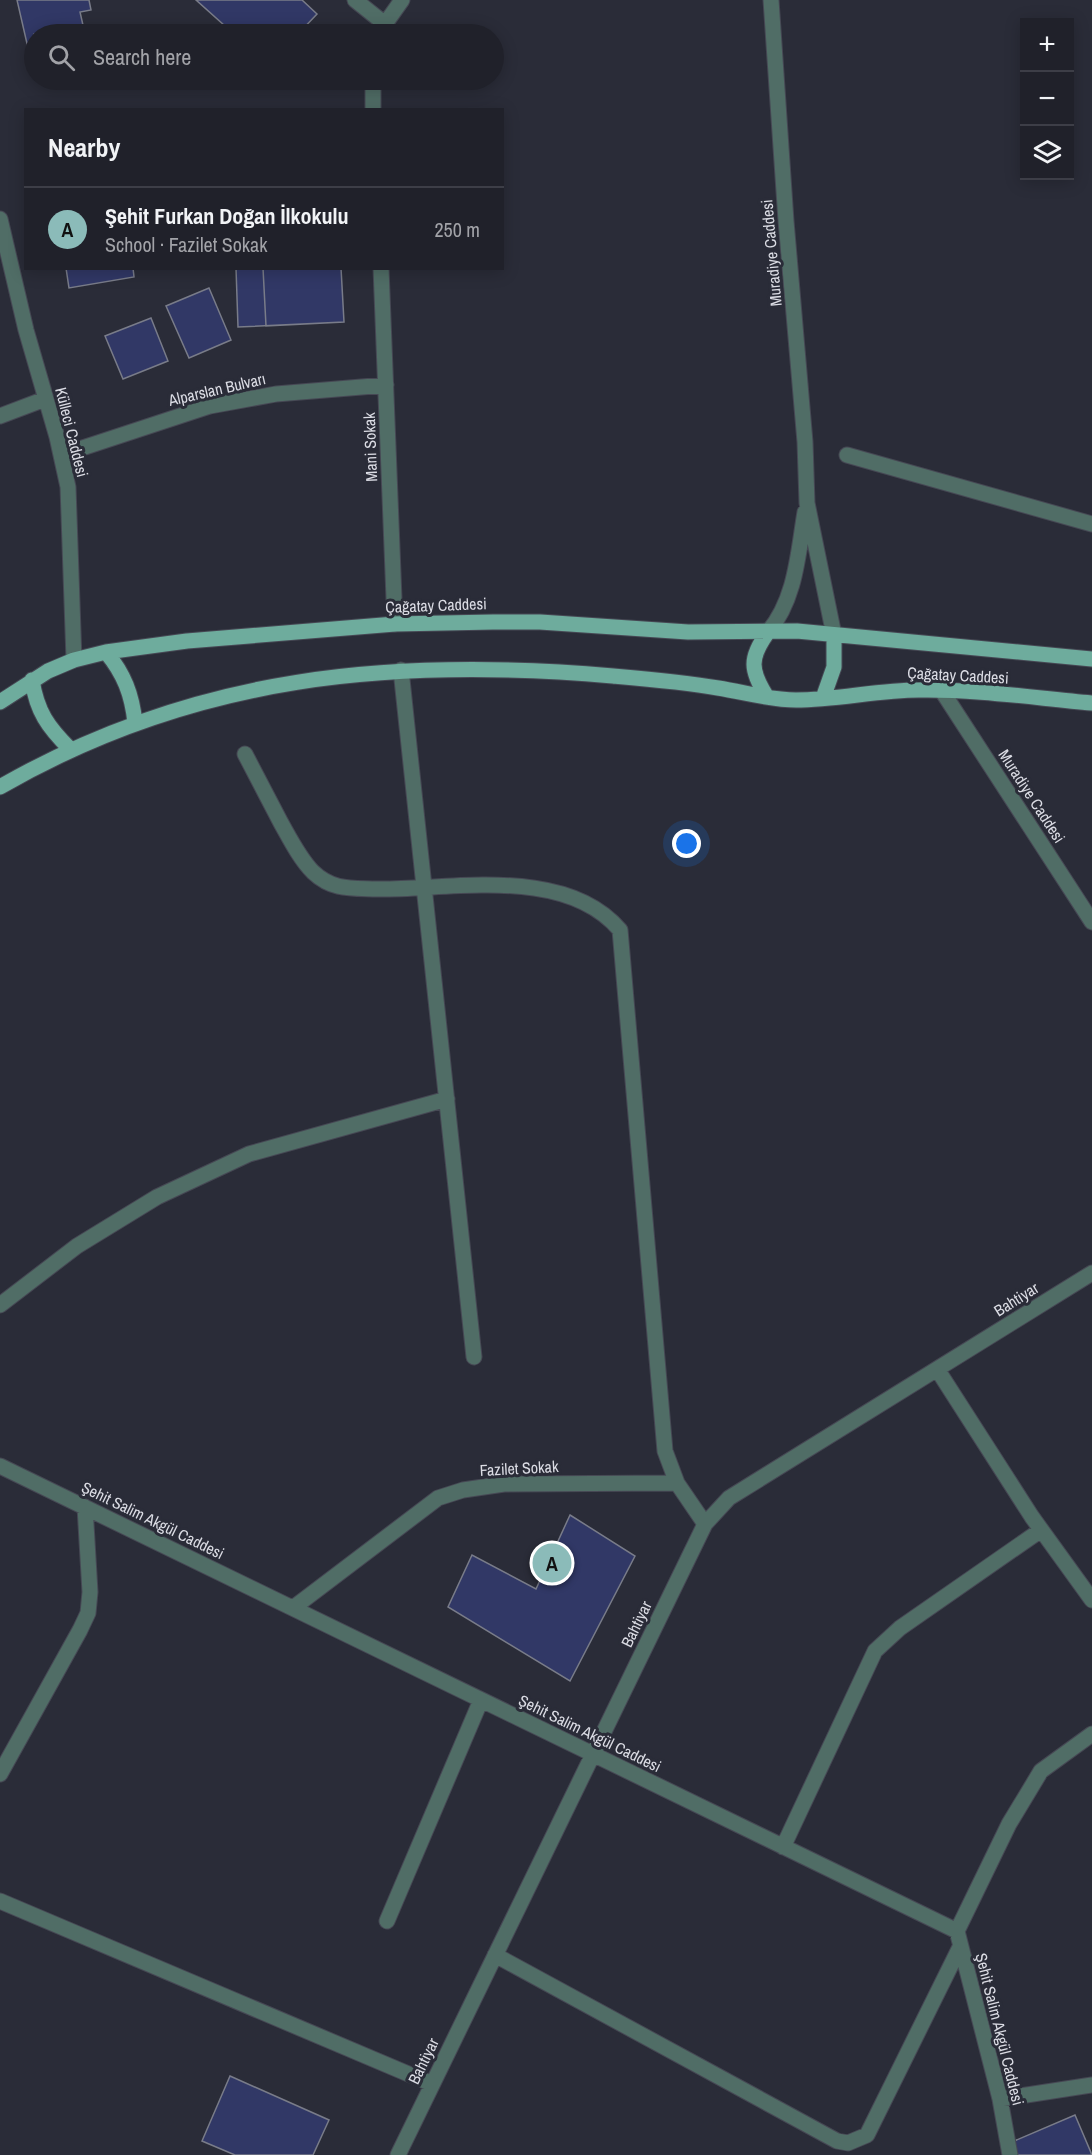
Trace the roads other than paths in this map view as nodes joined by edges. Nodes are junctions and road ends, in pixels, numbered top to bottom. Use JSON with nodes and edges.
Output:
{"nodes":[{"id":1,"x":355,"y":0,"type":"edge"},
{"id":2,"x":402,"y":0,"type":"edge"},
{"id":3,"x":771,"y":0,"type":"edge"},
{"id":4,"x":378,"y":24,"type":"edge"},
{"id":5,"x":386,"y":24,"type":"edge"},
{"id":6,"x":373,"y":90,"type":"edge"},
{"id":7,"x":373,"y":108,"type":"edge"},
{"id":8,"x":0,"y":219,"type":"edge"},
{"id":9,"x":381,"y":270,"type":"edge"},
{"id":10,"x":386,"y":385,"type":"junction"},
{"id":11,"x":45,"y":399,"type":"junction"},
{"id":12,"x":0,"y":416,"type":"edge"},
{"id":13,"x":61,"y":455,"type":"junction"},
{"id":14,"x":847,"y":455,"type":"dead end"},
{"id":15,"x":807,"y":503,"type":"junction"},
{"id":16,"x":1092,"y":524,"type":"edge"},
{"id":17,"x":395,"y":624,"type":"junction"},
{"id":18,"x":768,"y":632,"type":"junction"},
{"id":19,"x":834,"y":634,"type":"junction"},
{"id":20,"x":105,"y":652,"type":"junction"},
{"id":21,"x":1092,"y":659,"type":"edge"},
{"id":22,"x":74,"y":660,"type":"junction"},
{"id":23,"x":401,"y":670,"type":"junction"},
{"id":24,"x":32,"y":680,"type":"junction"},
{"id":25,"x":942,"y":690,"type":"junction"},
{"id":26,"x":767,"y":697,"type":"junction"},
{"id":27,"x":823,"y":698,"type":"junction"},
{"id":28,"x":0,"y":702,"type":"edge"},
{"id":29,"x":1092,"y":703,"type":"edge"},
{"id":30,"x":135,"y":723,"type":"junction"},
{"id":31,"x":70,"y":749,"type":"junction"},
{"id":32,"x":244,"y":754,"type":"dead end"},
{"id":33,"x":0,"y":787,"type":"edge"},
{"id":34,"x":425,"y":888,"type":"junction"},
{"id":35,"x":1092,"y":922,"type":"edge"},
{"id":36,"x":447,"y":1099,"type":"junction"},
{"id":37,"x":1092,"y":1273,"type":"edge"},
{"id":38,"x":0,"y":1305,"type":"edge"},
{"id":39,"x":474,"y":1357,"type":"dead end"},
{"id":40,"x":937,"y":1369,"type":"junction"},
{"id":41,"x":0,"y":1466,"type":"edge"},
{"id":42,"x":677,"y":1483,"type":"junction"},
{"id":43,"x":85,"y":1507,"type":"junction"},
{"id":44,"x":705,"y":1524,"type":"junction"},
{"id":45,"x":1041,"y":1530,"type":"junction"},
{"id":46,"x":1092,"y":1600,"type":"edge"},
{"id":47,"x":293,"y":1608,"type":"junction"},
{"id":48,"x":481,"y":1700,"type":"junction"},
{"id":49,"x":1092,"y":1734,"type":"edge"},
{"id":50,"x":592,"y":1754,"type":"junction"},
{"id":51,"x":0,"y":1774,"type":"edge"},
{"id":52,"x":783,"y":1847,"type":"junction"},
{"id":53,"x":0,"y":1901,"type":"edge"},
{"id":54,"x":387,"y":1922,"type":"dead end"},
{"id":55,"x":957,"y":1931,"type":"junction"},
{"id":56,"x":960,"y":1947,"type":"junction"},
{"id":57,"x":495,"y":1955,"type":"junction"},
{"id":58,"x":432,"y":2084,"type":"junction"},
{"id":59,"x":1092,"y":2085,"type":"edge"},
{"id":60,"x":1000,"y":2099,"type":"junction"},
{"id":61,"x":398,"y":2155,"type":"edge"},
{"id":62,"x":1010,"y":2155,"type":"edge"}],
"edges":[{"from":1,"to":4,"type":"street"},
{"from":2,"to":5,"type":"street"},
{"from":3,"to":15,"type":"street","name":"Muradiye Caddesi"},
{"from":6,"to":7,"type":"street"},
{"from":8,"to":11,"type":"street","name":"Külleci Caddesi"},
{"from":9,"to":10,"type":"street","name":"Mani Sokak"},
{"from":10,"to":13,"type":"street","name":"Alparslan Bulvarı"},
{"from":10,"to":17,"type":"street","name":"Mani Sokak"},
{"from":11,"to":12,"type":"street"},
{"from":11,"to":13,"type":"street","name":"Külleci Caddesi"},
{"from":13,"to":22,"type":"street","name":"Külleci Caddesi"},
{"from":14,"to":16,"type":"street"},
{"from":15,"to":18,"type":"street","name":"Muradiye Caddesi"},
{"from":15,"to":19,"type":"street","name":"Muradiye Caddesi"},
{"from":17,"to":18,"type":"main road","name":"Çağatay Caddesi"},
{"from":17,"to":20,"type":"main road","name":"Çağatay Caddesi"},
{"from":18,"to":19,"type":"main road","name":"Çağatay Caddesi"},
{"from":18,"to":26,"type":"main road"},
{"from":19,"to":21,"type":"main road","name":"Çağatay Caddesi"},
{"from":19,"to":27,"type":"main road"},
{"from":20,"to":22,"type":"main road","name":"Çağatay Caddesi"},
{"from":20,"to":30,"type":"main road"},
{"from":22,"to":24,"type":"main road","name":"Çağatay Caddesi"},
{"from":23,"to":26,"type":"main road","name":"Çağatay Caddesi"},
{"from":23,"to":30,"type":"main road","name":"Çağatay Caddesi"},
{"from":23,"to":34,"type":"street"},
{"from":24,"to":28,"type":"main road","name":"Çağatay Caddesi"},
{"from":24,"to":31,"type":"main road"},
{"from":25,"to":27,"type":"main road","name":"Çağatay Caddesi"},
{"from":25,"to":29,"type":"main road","name":"Çağatay Caddesi"},
{"from":25,"to":35,"type":"street","name":"Muradiye Caddesi"},
{"from":26,"to":27,"type":"main road","name":"Çağatay Caddesi"},
{"from":30,"to":31,"type":"main road","name":"Çağatay Caddesi"},
{"from":31,"to":33,"type":"main road","name":"Çağatay Caddesi"},
{"from":32,"to":34,"type":"street"},
{"from":34,"to":36,"type":"street"},
{"from":34,"to":42,"type":"street"},
{"from":36,"to":38,"type":"street"},
{"from":36,"to":39,"type":"street"},
{"from":37,"to":40,"type":"street","name":"Bahtiyar"},
{"from":40,"to":44,"type":"street","name":"Bahtiyar"},
{"from":40,"to":45,"type":"street"},
{"from":41,"to":43,"type":"street","name":"Şehit Salim Akgül Caddesi"},
{"from":42,"to":44,"type":"street"},
{"from":42,"to":47,"type":"street","name":"Fazilet Sokak"},
{"from":43,"to":47,"type":"street","name":"Şehit Salim Akgül Caddesi"},
{"from":43,"to":51,"type":"street"},
{"from":44,"to":50,"type":"street","name":"Bahtiyar"},
{"from":45,"to":46,"type":"street"},
{"from":45,"to":52,"type":"street"},
{"from":47,"to":48,"type":"street","name":"Şehit Salim Akgül Caddesi"},
{"from":48,"to":50,"type":"street","name":"Şehit Salim Akgül Caddesi"},
{"from":48,"to":54,"type":"street"},
{"from":49,"to":55,"type":"street"},
{"from":50,"to":52,"type":"street","name":"Şehit Salim Akgül Caddesi"},
{"from":50,"to":57,"type":"street","name":"Bahtiyar"},
{"from":52,"to":55,"type":"street","name":"Şehit Salim Akgül Caddesi"},
{"from":53,"to":58,"type":"street"},
{"from":55,"to":56,"type":"street","name":"Şehit Salim Akgül Caddesi"},
{"from":56,"to":57,"type":"street"},
{"from":56,"to":60,"type":"street","name":"Şehit Salim Akgül Caddesi"},
{"from":57,"to":58,"type":"street","name":"Bahtiyar"},
{"from":58,"to":61,"type":"street","name":"Bahtiyar"},
{"from":59,"to":60,"type":"street"},
{"from":60,"to":62,"type":"street","name":"Şehit Salim Akgül Caddesi"}]}
